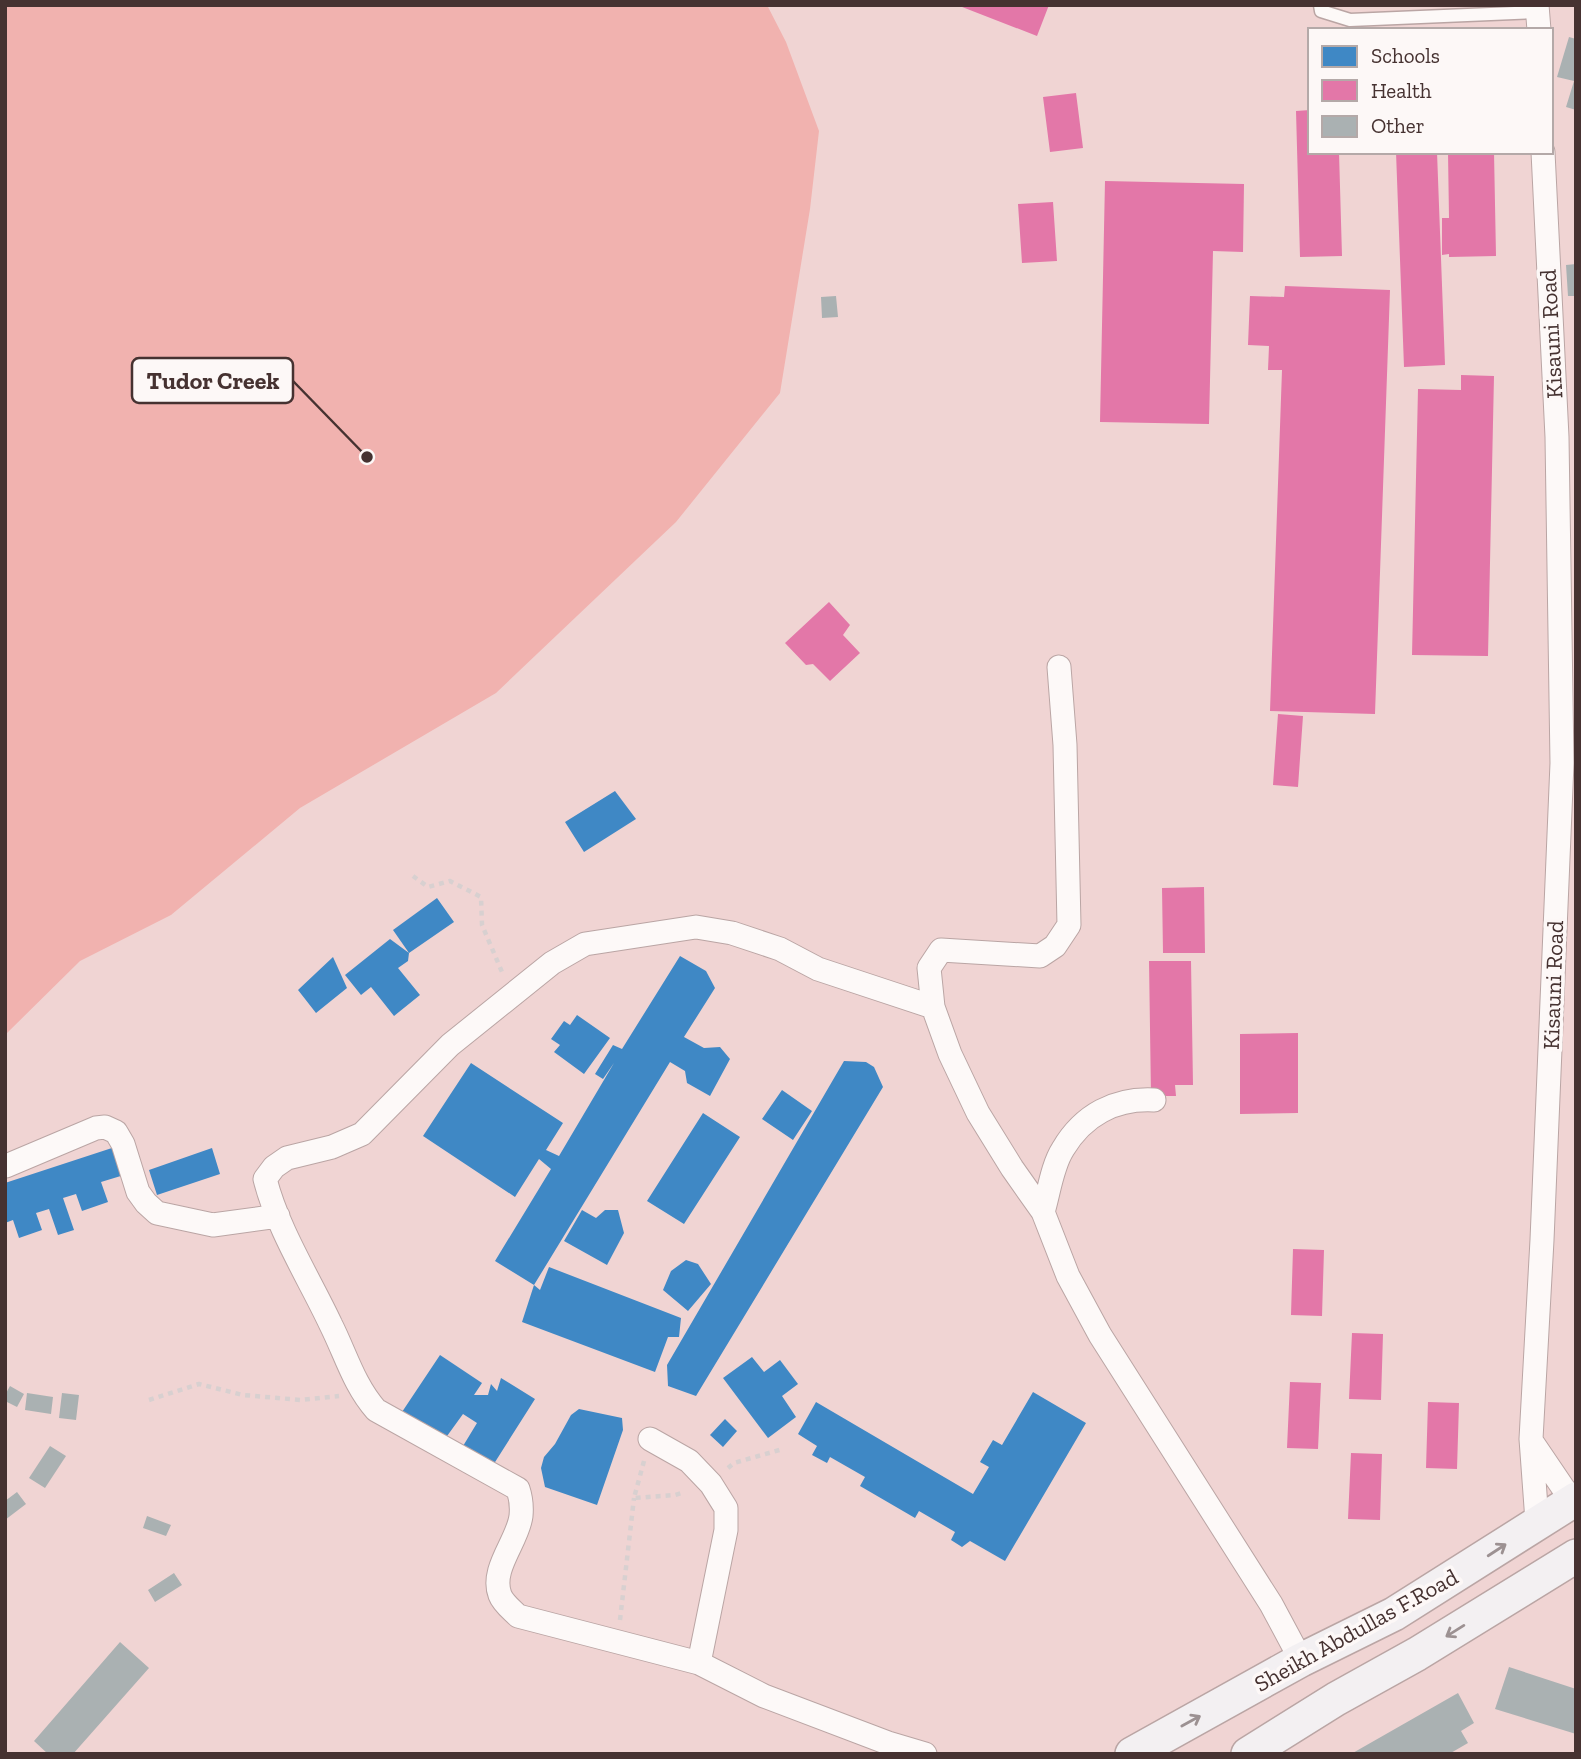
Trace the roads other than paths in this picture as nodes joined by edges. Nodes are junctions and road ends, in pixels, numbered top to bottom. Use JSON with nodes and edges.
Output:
{"nodes":[{"id":1,"x":1320,"y":5,"type":"edge"},
{"id":2,"x":1538,"y":16,"type":"edge"},
{"id":3,"x":1543,"y":154,"type":"edge"},
{"id":4,"x":1059,"y":667,"type":"dead end"},
{"id":5,"x":1569,"y":703,"type":"edge"},
{"id":6,"x":1569,"y":757,"type":"edge"},
{"id":7,"x":933,"y":1007,"type":"junction"},
{"id":8,"x":1154,"y":1100,"type":"dead end"},
{"id":9,"x":6,"y":1166,"type":"edge"},
{"id":10,"x":1043,"y":1212,"type":"junction"},
{"id":11,"x":278,"y":1216,"type":"junction"},
{"id":12,"x":650,"y":1439,"type":"dead end"},
{"id":13,"x":1531,"y":1440,"type":"junction"},
{"id":14,"x":1575,"y":1502,"type":"edge"},
{"id":15,"x":1537,"y":1521,"type":"junction"},
{"id":16,"x":1570,"y":1567,"type":"edge"},
{"id":17,"x":1301,"y":1660,"type":"junction"},
{"id":18,"x":699,"y":1663,"type":"junction"},
{"id":19,"x":1256,"y":1752,"type":"edge"},
{"id":20,"x":925,"y":1754,"type":"edge"},
{"id":21,"x":1132,"y":1754,"type":"edge"}],
"edges":[{"from":1,"to":2,"type":"lane"},
{"from":3,"to":5,"type":"street","name":"Kisauni Road"},
{"from":4,"to":7,"type":"street"},
{"from":5,"to":6,"type":"street","name":"Kisauni Road"},
{"from":6,"to":13,"type":"street","name":"Kisauni Road"},
{"from":7,"to":10,"type":"street"},
{"from":7,"to":11,"type":"street"},
{"from":8,"to":10,"type":"street"},
{"from":9,"to":11,"type":"street"},
{"from":10,"to":17,"type":"street"},
{"from":11,"to":18,"type":"street"},
{"from":12,"to":18,"type":"street"},
{"from":13,"to":14,"type":"street"},
{"from":13,"to":15,"type":"street","name":"Kisauni Road"},
{"from":14,"to":15,"type":"main road","name":"Sheikh Abdullas F.Road"},
{"from":15,"to":16,"type":"main road"},
{"from":17,"to":15,"type":"main road","name":"Sheikh Abdullas F.Road","one_way":true},
{"from":16,"to":19,"type":"main road","name":"Sheikh Abdullas F.Road","one_way":true},
{"from":21,"to":17,"type":"main road","name":"Sheikh Abdullas F.Road","one_way":true},
{"from":18,"to":20,"type":"street"}]}
